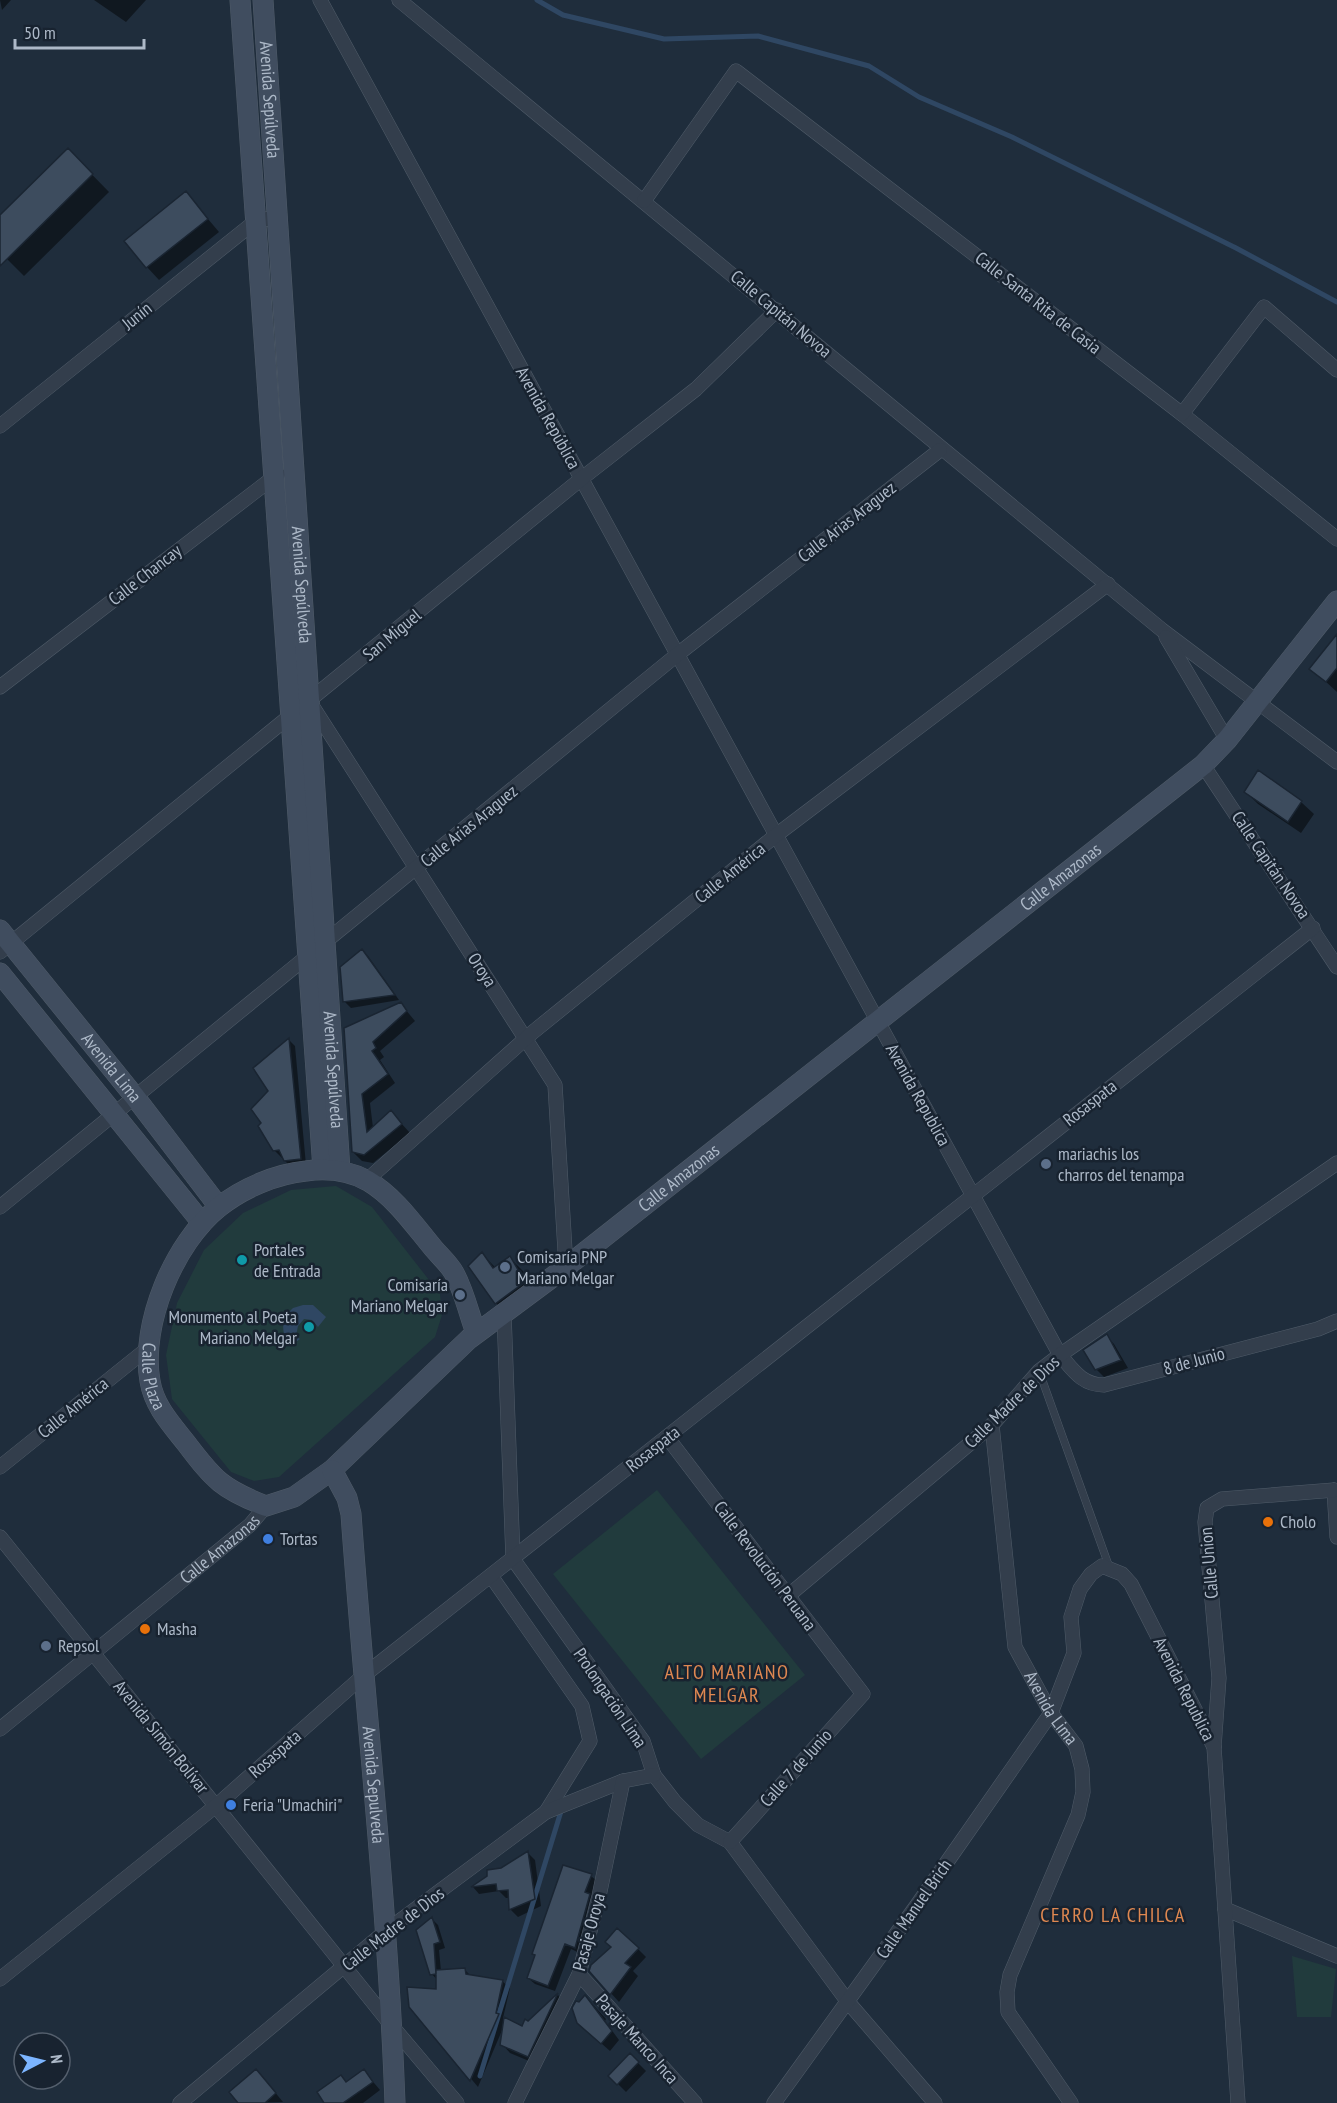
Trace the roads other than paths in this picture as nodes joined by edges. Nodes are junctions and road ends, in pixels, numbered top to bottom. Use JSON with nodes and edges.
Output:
{"nodes":[{"id":1,"x":240,"y":0,"type":"edge"},
{"id":2,"x":263,"y":0,"type":"edge"},
{"id":3,"x":320,"y":0,"type":"edge"},
{"id":4,"x":399,"y":0,"type":"edge"},
{"id":5,"x":644,"y":201,"type":"junction"},
{"id":6,"x":278,"y":218,"type":"junction"},
{"id":7,"x":257,"y":220,"type":"junction"},
{"id":8,"x":777,"y":310,"type":"junction"},
{"id":9,"x":1337,"y":370,"type":"edge"},
{"id":10,"x":1182,"y":414,"type":"junction"},
{"id":11,"x":0,"y":426,"type":"edge"},
{"id":12,"x":940,"y":450,"type":"junction"},
{"id":13,"x":295,"y":472,"type":"junction"},
{"id":14,"x":275,"y":474,"type":"junction"},
{"id":15,"x":581,"y":479,"type":"junction"},
{"id":16,"x":1337,"y":539,"type":"edge"},
{"id":17,"x":1108,"y":584,"type":"junction"},
{"id":18,"x":1337,"y":602,"type":"edge"},
{"id":19,"x":1162,"y":630,"type":"junction"},
{"id":20,"x":678,"y":654,"type":"junction"},
{"id":21,"x":0,"y":687,"type":"edge"},
{"id":22,"x":310,"y":702,"type":"junction"},
{"id":23,"x":1257,"y":702,"type":"junction"},
{"id":24,"x":291,"y":716,"type":"junction"},
{"id":25,"x":1227,"y":740,"type":"junction"},
{"id":26,"x":1337,"y":762,"type":"edge"},
{"id":27,"x":1203,"y":765,"type":"junction"},
{"id":28,"x":775,"y":836,"type":"junction"},
{"id":29,"x":417,"y":869,"type":"junction"},
{"id":30,"x":1313,"y":928,"type":"junction"},
{"id":31,"x":4,"y":942,"type":"edge"},
{"id":32,"x":325,"y":944,"type":"junction"},
{"id":33,"x":308,"y":956,"type":"junction"},
{"id":34,"x":1337,"y":966,"type":"edge"},
{"id":35,"x":0,"y":973,"type":"edge"},
{"id":36,"x":878,"y":1020,"type":"junction"},
{"id":37,"x":525,"y":1038,"type":"junction"},
{"id":38,"x":135,"y":1097,"type":"junction"},
{"id":39,"x":114,"y":1113,"type":"junction"},
{"id":40,"x":1337,"y":1163,"type":"edge"},
{"id":41,"x":331,"y":1170,"type":"junction"},
{"id":42,"x":367,"y":1180,"type":"junction"},
{"id":43,"x":973,"y":1195,"type":"junction"},
{"id":44,"x":0,"y":1207,"type":"edge"},
{"id":45,"x":219,"y":1207,"type":"junction"},
{"id":46,"x":202,"y":1223,"type":"junction"},
{"id":47,"x":566,"y":1267,"type":"junction"},
{"id":48,"x":504,"y":1313,"type":"junction"},
{"id":49,"x":1337,"y":1321,"type":"edge"},
{"id":50,"x":476,"y":1333,"type":"junction"},
{"id":51,"x":147,"y":1349,"type":"junction"},
{"id":52,"x":1060,"y":1355,"type":"junction"},
{"id":53,"x":1039,"y":1371,"type":"junction"},
{"id":54,"x":992,"y":1425,"type":"junction"},
{"id":55,"x":667,"y":1437,"type":"junction"},
{"id":56,"x":0,"y":1467,"type":"edge"},
{"id":57,"x":332,"y":1470,"type":"junction"},
{"id":58,"x":1336,"y":1488,"type":"edge"},
{"id":59,"x":266,"y":1506,"type":"junction"},
{"id":60,"x":0,"y":1536,"type":"edge"},
{"id":61,"x":1337,"y":1537,"type":"edge"},
{"id":62,"x":513,"y":1559,"type":"junction"},
{"id":63,"x":1110,"y":1569,"type":"junction"},
{"id":64,"x":491,"y":1576,"type":"junction"},
{"id":65,"x":789,"y":1595,"type":"junction"},
{"id":66,"x":92,"y":1652,"type":"junction"},
{"id":67,"x":363,"y":1676,"type":"junction"},
{"id":68,"x":863,"y":1694,"type":"joint"},
{"id":69,"x":1051,"y":1713,"type":"junction"},
{"id":70,"x":0,"y":1729,"type":"edge"},
{"id":71,"x":1214,"y":1747,"type":"junction"},
{"id":72,"x":654,"y":1775,"type":"junction"},
{"id":73,"x":623,"y":1781,"type":"junction"},
{"id":74,"x":217,"y":1805,"type":"junction"},
{"id":75,"x":546,"y":1812,"type":"junction"},
{"id":76,"x":730,"y":1842,"type":"junction"},
{"id":77,"x":1226,"y":1909,"type":"junction"},
{"id":78,"x":386,"y":1931,"type":"junction"},
{"id":79,"x":1337,"y":1956,"type":"edge"},
{"id":80,"x":345,"y":1966,"type":"junction"},
{"id":81,"x":579,"y":1974,"type":"junction"},
{"id":82,"x":0,"y":1979,"type":"edge"},
{"id":83,"x":848,"y":2002,"type":"junction"},
{"id":84,"x":392,"y":2026,"type":"junction"},
{"id":85,"x":180,"y":2103,"type":"edge"},
{"id":86,"x":395,"y":2103,"type":"edge"},
{"id":87,"x":457,"y":2103,"type":"edge"},
{"id":88,"x":514,"y":2103,"type":"edge"},
{"id":89,"x":695,"y":2103,"type":"edge"},
{"id":90,"x":774,"y":2103,"type":"edge"},
{"id":91,"x":935,"y":2103,"type":"edge"},
{"id":92,"x":1071,"y":2103,"type":"edge"},
{"id":93,"x":1238,"y":2103,"type":"edge"}],
"edges":[{"from":1,"to":7,"type":"street","name":"Avenida Sepúlveda"},
{"from":2,"to":6,"type":"street","name":"Avenida Sepúlveda"},
{"from":3,"to":15,"type":"street","name":"Avenida República"},
{"from":4,"to":5,"type":"street","name":"Calle Capitán Novoa"},
{"from":5,"to":8,"type":"street","name":"Calle Capitán Novoa"},
{"from":5,"to":10,"type":"street","name":"Calle Santa Rita de Casia"},
{"from":6,"to":7,"type":"street"},
{"from":6,"to":13,"type":"street","name":"Avenida Sepúlveda"},
{"from":7,"to":11,"type":"street","name":"Junín"},
{"from":7,"to":14,"type":"street","name":"Avenida Sepúlveda"},
{"from":8,"to":12,"type":"street","name":"Calle Capitán Novoa"},
{"from":8,"to":15,"type":"street","name":"San Miguel"},
{"from":9,"to":10,"type":"street"},
{"from":10,"to":16,"type":"street","name":"Calle Santa Rita de Casia"},
{"from":12,"to":17,"type":"street","name":"Calle Capitán Novoa"},
{"from":12,"to":20,"type":"street","name":"Calle Arias Araguez"},
{"from":13,"to":14,"type":"street"},
{"from":13,"to":22,"type":"street","name":"Avenida Sepúlveda"},
{"from":14,"to":21,"type":"street","name":"Calle Chancay"},
{"from":14,"to":24,"type":"street","name":"Avenida Sepúlveda"},
{"from":15,"to":20,"type":"street","name":"Avenida República"},
{"from":15,"to":22,"type":"street","name":"San Miguel"},
{"from":17,"to":19,"type":"street","name":"Calle Capitán Novoa"},
{"from":17,"to":28,"type":"street","name":"Calle América"},
{"from":18,"to":23,"type":"street","name":"Calle Amazonas"},
{"from":19,"to":23,"type":"street","name":"Calle Capitán Novoa"},
{"from":19,"to":25,"type":"street","name":"Calle Capitán Novoa"},
{"from":20,"to":28,"type":"street","name":"Avenida República"},
{"from":20,"to":29,"type":"street","name":"Calle Arias Araguez"},
{"from":22,"to":24,"type":"street","name":"San Miguel"},
{"from":22,"to":29,"type":"street","name":"Oroya"},
{"from":22,"to":32,"type":"street","name":"Avenida Sepúlveda"},
{"from":23,"to":25,"type":"street","name":"Calle Amazonas"},
{"from":23,"to":26,"type":"street","name":"Calle Capitán Novoa"},
{"from":24,"to":31,"type":"street","name":"San Miguel"},
{"from":24,"to":33,"type":"street","name":"Avenida Sepúlveda"},
{"from":25,"to":27,"type":"street","name":"Calle Amazonas"},
{"from":27,"to":30,"type":"street","name":"Calle Capitán Novoa"},
{"from":27,"to":36,"type":"street","name":"Calle Amazonas"},
{"from":28,"to":36,"type":"street","name":"Avenida Republica"},
{"from":28,"to":37,"type":"street","name":"Calle América"},
{"from":29,"to":32,"type":"street","name":"Calle Arias Araguez"},
{"from":29,"to":37,"type":"street","name":"Oroya"},
{"from":30,"to":34,"type":"street","name":"Calle Capitán Novoa"},
{"from":30,"to":43,"type":"street","name":"Rosaspata"},
{"from":31,"to":38,"type":"street","name":"Avenida Lima"},
{"from":32,"to":33,"type":"street","name":"Calle Arias Araguez"},
{"from":32,"to":41,"type":"street","name":"Avenida Sepúlveda"},
{"from":33,"to":38,"type":"street","name":"Calle Arias Araguez"},
{"from":33,"to":41,"type":"street","name":"Avenida Sepúlveda"},
{"from":35,"to":39,"type":"street","name":"Avenida Lima"},
{"from":36,"to":43,"type":"street","name":"Avenida Republica"},
{"from":36,"to":47,"type":"street","name":"Calle Amazonas"},
{"from":37,"to":42,"type":"street","name":"Calle América"},
{"from":37,"to":47,"type":"street","name":"Oroya"},
{"from":38,"to":39,"type":"street","name":"Calle Arias Araguez"},
{"from":38,"to":45,"type":"street","name":"Avenida Lima"},
{"from":39,"to":44,"type":"street","name":"Calle Arias Araguez"},
{"from":39,"to":46,"type":"street","name":"Avenida Lima"},
{"from":40,"to":52,"type":"street","name":"Calle Madre de Dios"},
{"from":41,"to":42,"type":"street","name":"Calle Plaza"},
{"from":41,"to":45,"type":"street","name":"Calle Plaza"},
{"from":42,"to":50,"type":"street","name":"Calle Plaza"},
{"from":43,"to":52,"type":"street","name":"Avenida Republica"},
{"from":43,"to":55,"type":"street","name":"Rosaspata"},
{"from":45,"to":46,"type":"street","name":"Calle Plaza"},
{"from":46,"to":51,"type":"street","name":"Calle Plaza"},
{"from":47,"to":48,"type":"street","name":"Calle Amazonas"},
{"from":48,"to":50,"type":"street","name":"Calle Amazonas"},
{"from":48,"to":62,"type":"street"},
{"from":49,"to":52,"type":"street","name":"8 de Junio"},
{"from":50,"to":57,"type":"street","name":"Calle Amazonas"},
{"from":51,"to":56,"type":"street","name":"Calle América"},
{"from":51,"to":59,"type":"street","name":"Calle Plaza"},
{"from":52,"to":53,"type":"street","name":"Calle Madre de Dios"},
{"from":53,"to":54,"type":"street","name":"Calle Madre de Dios"},
{"from":53,"to":63,"type":"lane"},
{"from":54,"to":65,"type":"street","name":"Calle Madre de Dios"},
{"from":54,"to":69,"type":"street","name":"Avenida Lima"},
{"from":55,"to":62,"type":"street","name":"Rosaspata"},
{"from":55,"to":65,"type":"street","name":"Calle Revolución Peruana"},
{"from":57,"to":59,"type":"street","name":"Calle Amazonas"},
{"from":57,"to":67,"type":"street","name":"Avenida Sepulveda"},
{"from":58,"to":61,"type":"street"},
{"from":58,"to":71,"type":"street","name":"Calle Union"},
{"from":59,"to":66,"type":"street","name":"Calle Amazonas"},
{"from":60,"to":66,"type":"street","name":"Avenida Simón Bolívar"},
{"from":62,"to":64,"type":"street","name":"Rosaspata"},
{"from":62,"to":72,"type":"street","name":"Prolongación Lima"},
{"from":63,"to":69,"type":"street"},
{"from":63,"to":71,"type":"street","name":"Avenida Republica"},
{"from":64,"to":67,"type":"street","name":"Rosaspata"},
{"from":64,"to":75,"type":"street"},
{"from":65,"to":68,"type":"street","name":"Calle Revolución Peruana"},
{"from":66,"to":70,"type":"street","name":"Calle Amazonas"},
{"from":66,"to":74,"type":"street","name":"Avenida Simón Bolívar"},
{"from":67,"to":74,"type":"street","name":"Rosaspata"},
{"from":67,"to":78,"type":"street","name":"Avenida Sepulveda"},
{"from":68,"to":76,"type":"street","name":"Calle 7 de Junio"},
{"from":69,"to":83,"type":"street","name":"Calle Manuel Brich"},
{"from":69,"to":92,"type":"street","name":"Avenida Lima"},
{"from":71,"to":77,"type":"street","name":"Avenida Republica"},
{"from":72,"to":73,"type":"street"},
{"from":72,"to":76,"type":"street","name":"Prolongación Lima"},
{"from":73,"to":75,"type":"street","name":"Calle Madre de Dios"},
{"from":73,"to":81,"type":"street","name":"Pasaje Oroya"},
{"from":74,"to":80,"type":"street","name":"Avenida Simón Bolívar"},
{"from":74,"to":82,"type":"street","name":"Rosaspata"},
{"from":75,"to":78,"type":"street","name":"Calle Madre de Dios"},
{"from":76,"to":83,"type":"street","name":"Prolongación Lima"},
{"from":77,"to":79,"type":"street"},
{"from":77,"to":93,"type":"street","name":"Avenida Republica"},
{"from":78,"to":80,"type":"street","name":"Calle Madre de Dios"},
{"from":78,"to":84,"type":"street","name":"Avenida Sepulveda"},
{"from":80,"to":84,"type":"street","name":"Avenida Simón Bolívar"},
{"from":80,"to":85,"type":"street","name":"Calle Madre de Dios"},
{"from":81,"to":88,"type":"street","name":"Pasaje Oroya"},
{"from":81,"to":89,"type":"street","name":"Pasaje Manco Inca"},
{"from":83,"to":90,"type":"street","name":"Calle Manuel Brich"},
{"from":83,"to":91,"type":"street","name":"Prolongación Lima"},
{"from":84,"to":86,"type":"street","name":"Avenida Sepulveda"},
{"from":84,"to":87,"type":"street","name":"Avenida Simón Bolívar"}]}
